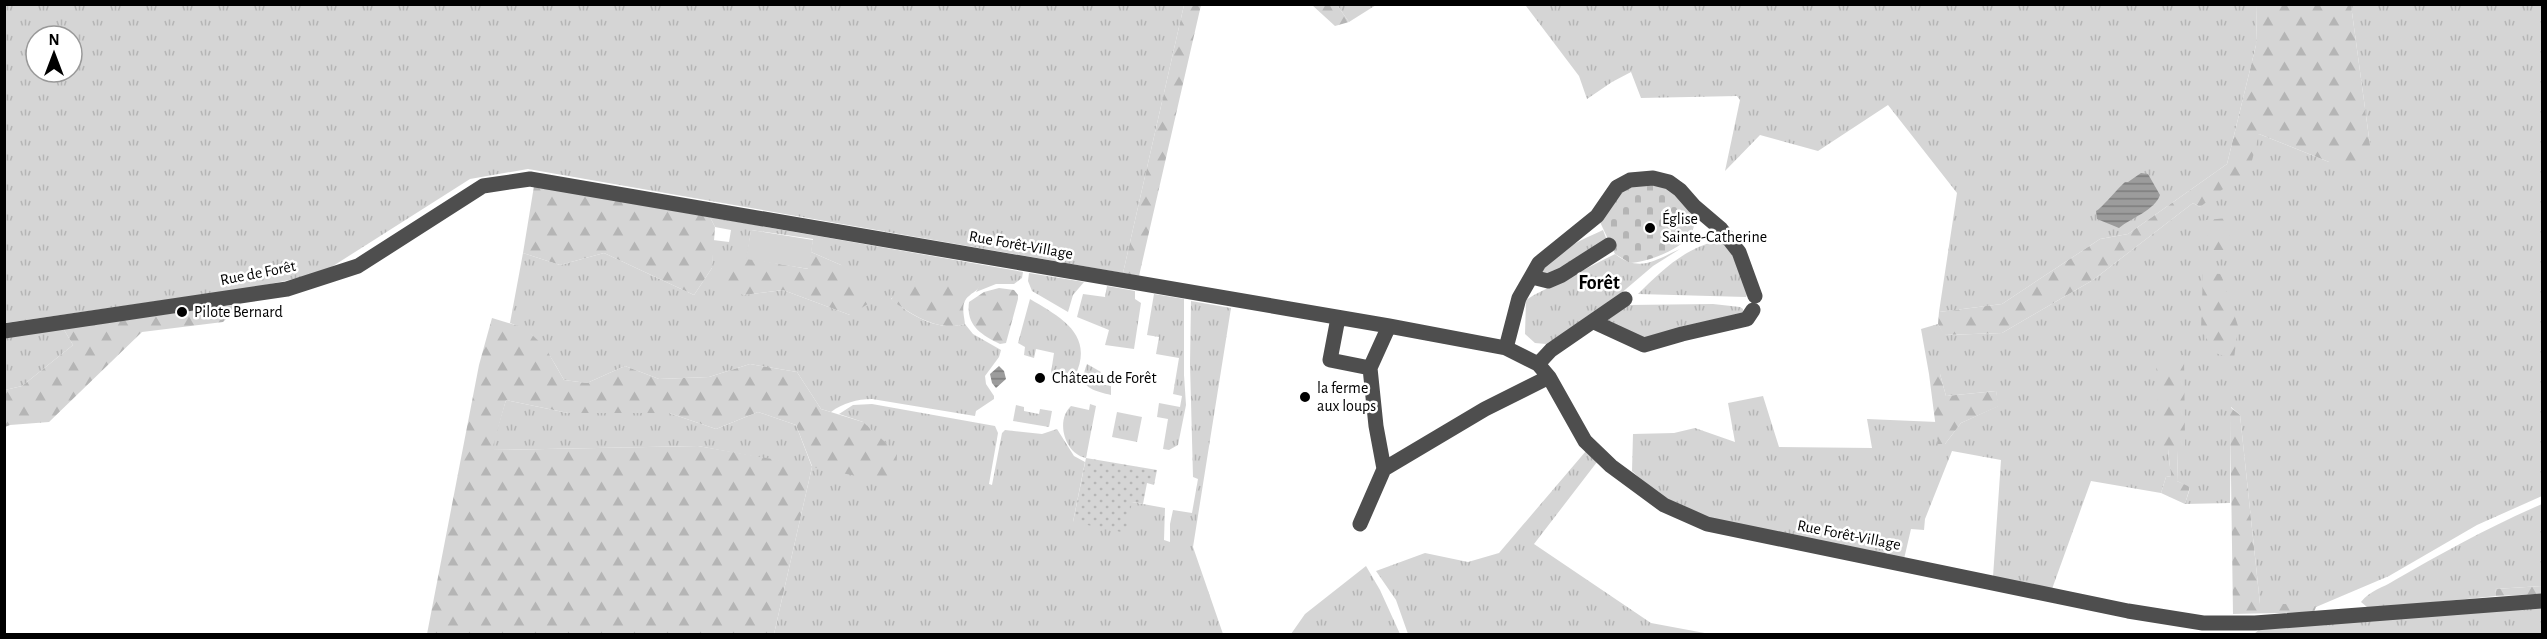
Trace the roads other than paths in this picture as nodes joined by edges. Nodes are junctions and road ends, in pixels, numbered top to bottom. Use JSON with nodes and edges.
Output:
{"nodes":[{"id":1,"x":530,"y":179,"type":"joint"},
{"id":2,"x":1610,"y":245,"type":"dead end"},
{"id":3,"x":1532,"y":277,"type":"junction"},
{"id":4,"x":1625,"y":298,"type":"dead end"},
{"id":5,"x":1338,"y":318,"type":"junction"},
{"id":6,"x":1594,"y":322,"type":"junction"},
{"id":7,"x":1389,"y":326,"type":"junction"},
{"id":8,"x":4,"y":331,"type":"edge"},
{"id":9,"x":1506,"y":348,"type":"junction"},
{"id":10,"x":1538,"y":364,"type":"junction"},
{"id":11,"x":1370,"y":368,"type":"junction"},
{"id":12,"x":1549,"y":377,"type":"junction"},
{"id":13,"x":1384,"y":469,"type":"junction"},
{"id":14,"x":1360,"y":524,"type":"dead end"},
{"id":15,"x":2542,"y":601,"type":"edge"}],
"edges":[{"from":1,"to":5,"type":"street","name":"Rue Forêt-Village"},
{"from":1,"to":8,"type":"street","name":"Rue de Forêt"},
{"from":2,"to":3,"type":"street"},
{"from":3,"to":6,"type":"street"},
{"from":3,"to":9,"type":"street"},
{"from":4,"to":6,"type":"street"},
{"from":5,"to":7,"type":"street","name":"Rue Forêt-Village"},
{"from":5,"to":11,"type":"street"},
{"from":6,"to":10,"type":"street"},
{"from":7,"to":9,"type":"street","name":"Rue Forêt-Village"},
{"from":7,"to":11,"type":"street"},
{"from":9,"to":10,"type":"street","name":"Rue Forêt-Village"},
{"from":10,"to":12,"type":"street","name":"Rue Forêt-Village"},
{"from":11,"to":13,"type":"street"},
{"from":12,"to":13,"type":"street"},
{"from":12,"to":15,"type":"street","name":"Rue Forêt-Village"},
{"from":13,"to":14,"type":"street"}]}
